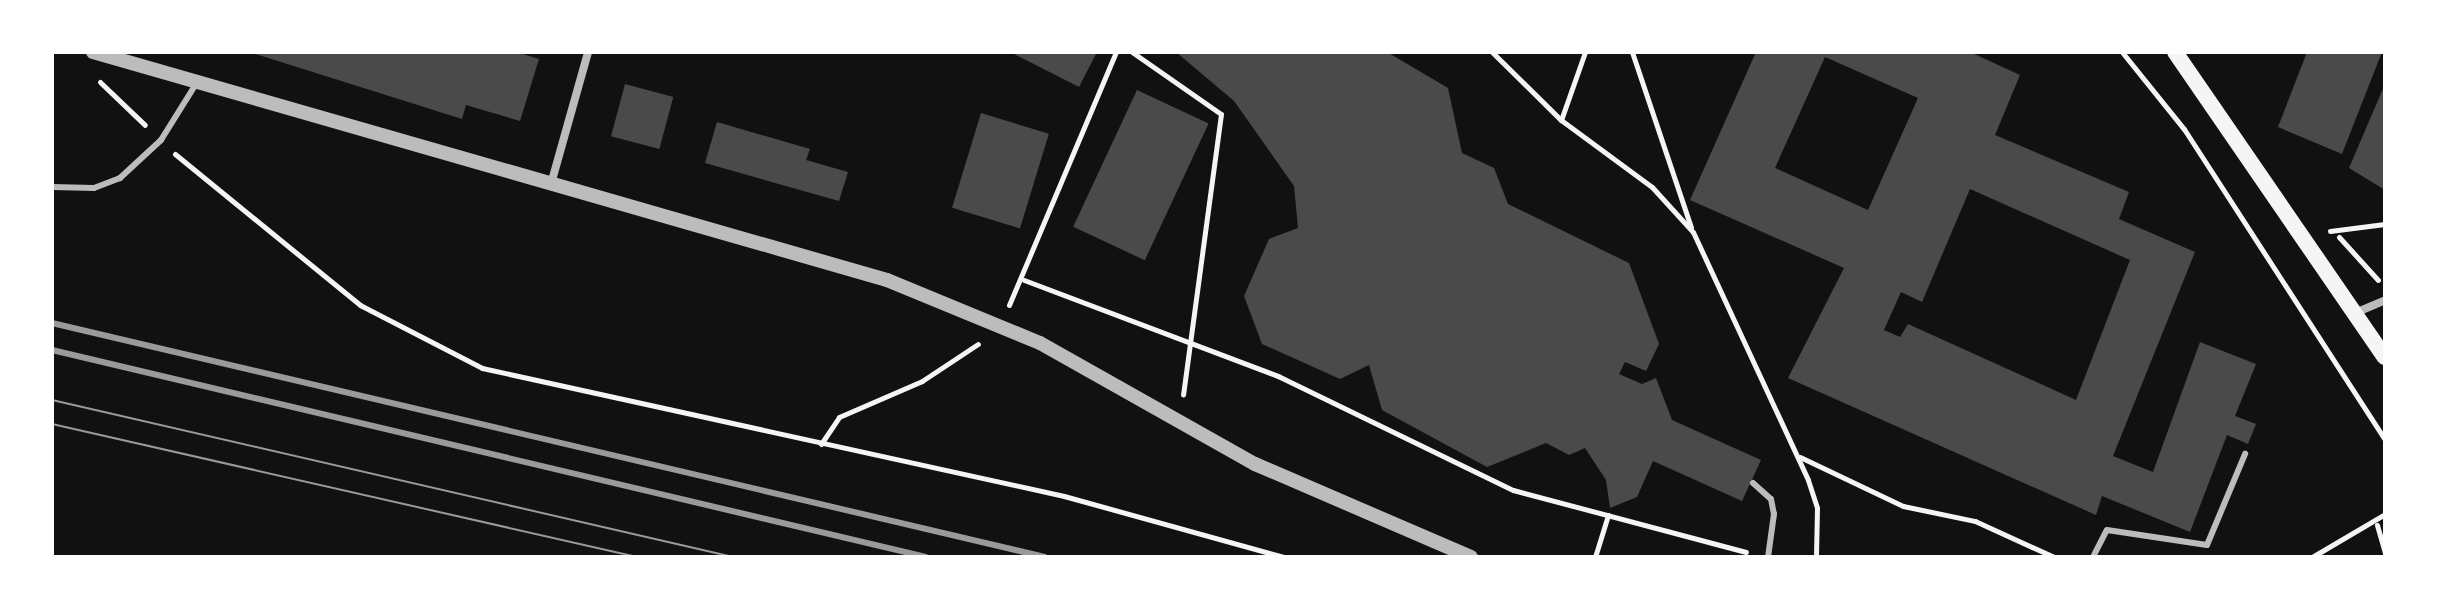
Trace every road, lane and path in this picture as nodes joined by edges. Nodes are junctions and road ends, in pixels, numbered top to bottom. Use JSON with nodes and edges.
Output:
{"nodes":[{"id":1,"x":93,"y":52,"type":"edge"},
{"id":2,"x":588,"y":52,"type":"edge"},
{"id":3,"x":1116,"y":52,"type":"edge"},
{"id":4,"x":1132,"y":52,"type":"edge"},
{"id":5,"x":1492,"y":52,"type":"edge"},
{"id":6,"x":1585,"y":52,"type":"edge"},
{"id":7,"x":1632,"y":52,"type":"edge"},
{"id":8,"x":2122,"y":52,"type":"edge"},
{"id":9,"x":2175,"y":52,"type":"edge"},
{"id":10,"x":94,"y":73,"type":"dead end"},
{"id":11,"x":196,"y":83,"type":"junction"},
{"id":12,"x":1561,"y":120,"type":"junction"},
{"id":13,"x":161,"y":140,"type":"junction"},
{"id":14,"x":551,"y":184,"type":"junction"},
{"id":15,"x":52,"y":187,"type":"edge"},
{"id":16,"x":2385,"y":224,"type":"edge"},
{"id":17,"x":2333,"y":230,"type":"junction"},
{"id":18,"x":1693,"y":232,"type":"junction"},
{"id":19,"x":2299,"y":234,"type":"junction"},
{"id":20,"x":1024,"y":280,"type":"junction"},
{"id":21,"x":2385,"y":287,"type":"edge"},
{"id":22,"x":2385,"y":300,"type":"edge"},
{"id":23,"x":2355,"y":313,"type":"junction"},
{"id":24,"x":998,"y":324,"type":"junction"},
{"id":25,"x":1188,"y":338,"type":"junction"},
{"id":26,"x":2385,"y":357,"type":"edge"},
{"id":27,"x":1184,"y":425,"type":"junction"},
{"id":28,"x":2385,"y":440,"type":"edge"},
{"id":29,"x":821,"y":444,"type":"junction"},
{"id":30,"x":2245,"y":454,"type":"dead end"},
{"id":31,"x":1799,"y":457,"type":"junction"},
{"id":32,"x":1753,"y":483,"type":"dead end"},
{"id":33,"x":2385,"y":514,"type":"edge"},
{"id":34,"x":1608,"y":515,"type":"junction"},
{"id":35,"x":2377,"y":525,"type":"junction"},
{"id":36,"x":2385,"y":553,"type":"edge"},
{"id":37,"x":1753,"y":554,"type":"dead end"},
{"id":38,"x":1284,"y":557,"type":"edge"},
{"id":39,"x":1471,"y":557,"type":"edge"},
{"id":40,"x":1595,"y":557,"type":"edge"},
{"id":41,"x":1768,"y":557,"type":"edge"},
{"id":42,"x":1816,"y":557,"type":"edge"},
{"id":43,"x":2054,"y":557,"type":"edge"},
{"id":44,"x":2093,"y":557,"type":"edge"},
{"id":45,"x":2312,"y":557,"type":"edge"}],
"edges":[{"from":1,"to":11,"type":"street"},
{"from":2,"to":14,"type":"street"},
{"from":3,"to":20,"type":"path"},
{"from":4,"to":25,"type":"path"},
{"from":5,"to":12,"type":"path"},
{"from":6,"to":12,"type":"path"},
{"from":7,"to":18,"type":"path"},
{"from":8,"to":28,"type":"path"},
{"from":9,"to":19,"type":"main road"},
{"from":10,"to":13,"type":"path"},
{"from":11,"to":13,"type":"lane"},
{"from":11,"to":14,"type":"street"},
{"from":12,"to":18,"type":"path"},
{"from":13,"to":15,"type":"lane"},
{"from":13,"to":29,"type":"path"},
{"from":14,"to":24,"type":"street"},
{"from":16,"to":17,"type":"path"},
{"from":17,"to":19,"type":"path"},
{"from":17,"to":21,"type":"path"},
{"from":18,"to":31,"type":"path"},
{"from":19,"to":23,"type":"main road"},
{"from":20,"to":24,"type":"path"},
{"from":20,"to":25,"type":"path"},
{"from":22,"to":23,"type":"street"},
{"from":23,"to":26,"type":"main road"},
{"from":24,"to":27,"type":"street"},
{"from":24,"to":29,"type":"path"},
{"from":25,"to":27,"type":"path"},
{"from":25,"to":34,"type":"path"},
{"from":27,"to":39,"type":"street"},
{"from":29,"to":38,"type":"path"},
{"from":30,"to":44,"type":"lane"},
{"from":31,"to":42,"type":"path"},
{"from":31,"to":43,"type":"path"},
{"from":32,"to":41,"type":"lane"},
{"from":33,"to":35,"type":"path"},
{"from":34,"to":37,"type":"path"},
{"from":34,"to":40,"type":"path"},
{"from":35,"to":36,"type":"path"},
{"from":35,"to":45,"type":"path"}]}
